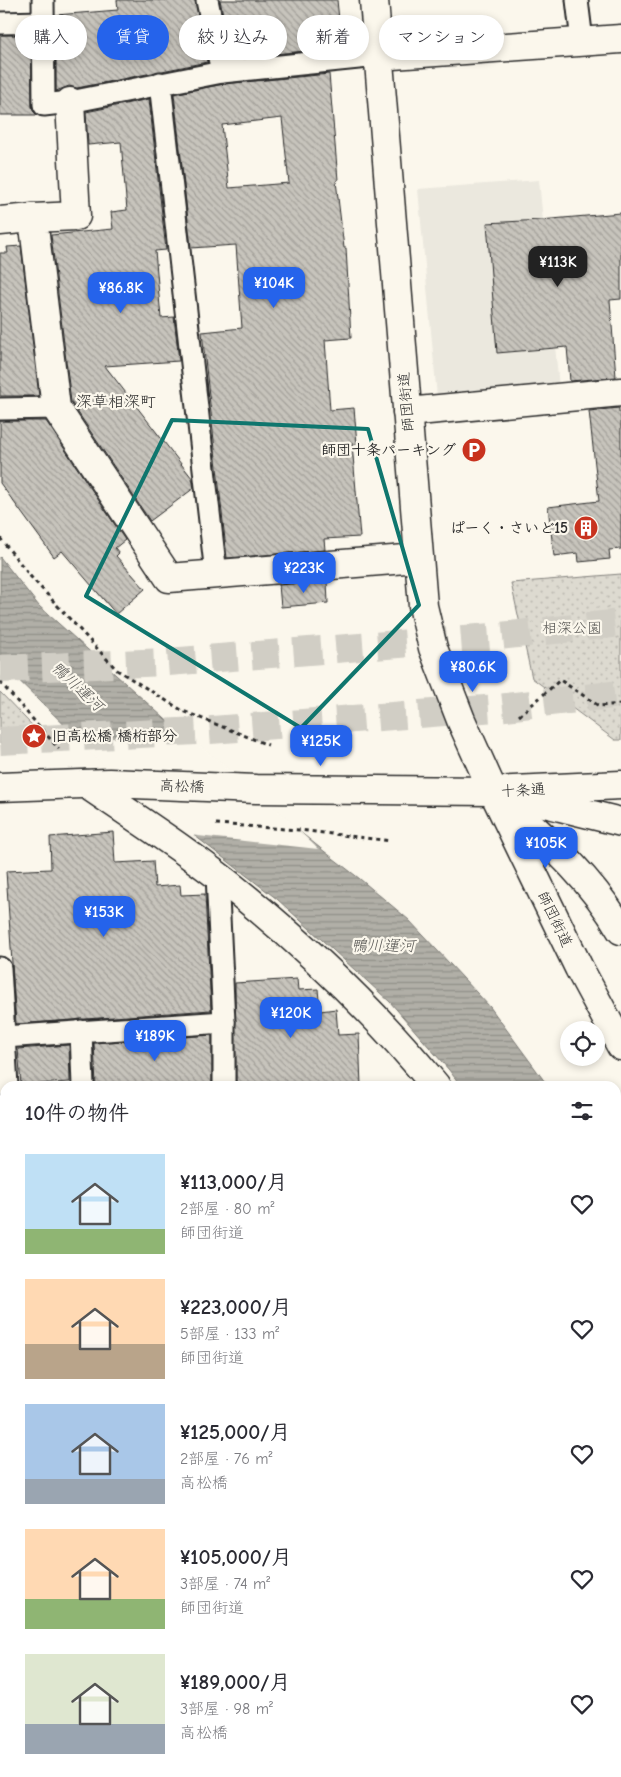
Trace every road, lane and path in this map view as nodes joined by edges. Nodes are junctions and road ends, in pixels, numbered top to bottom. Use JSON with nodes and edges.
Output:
{"nodes":[{"id":1,"x":43,"y":0,"type":"edge"},
{"id":2,"x":207,"y":0,"type":"edge"},
{"id":3,"x":374,"y":0,"type":"edge"},
{"id":4,"x":577,"y":0,"type":"edge"},
{"id":5,"x":43,"y":15,"type":"edge"},
{"id":6,"x":0,"y":23,"type":"edge"},
{"id":7,"x":15,"y":23,"type":"edge"},
{"id":8,"x":621,"y":39,"type":"edge"},
{"id":9,"x":582,"y":41,"type":"junction"},
{"id":10,"x":378,"y":56,"type":"junction"},
{"id":11,"x":43,"y":60,"type":"edge"},
{"id":12,"x":222,"y":72,"type":"junction"},
{"id":13,"x":160,"y":83,"type":"junction"},
{"id":14,"x":70,"y":102,"type":"junction"},
{"id":15,"x":33,"y":218,"type":"junction"},
{"id":16,"x":0,"y":221,"type":"edge"},
{"id":17,"x":621,"y":392,"type":"edge"},
{"id":18,"x":56,"y":408,"type":"junction"},
{"id":19,"x":0,"y":409,"type":"edge"},
{"id":20,"x":407,"y":412,"type":"junction"},
{"id":21,"x":0,"y":538,"type":"edge"},
{"id":22,"x":418,"y":558,"type":"junction"},
{"id":23,"x":216,"y":574,"type":"junction"},
{"id":24,"x":0,"y":682,"type":"edge"},
{"id":25,"x":621,"y":704,"type":"edge"},
{"id":26,"x":519,"y":716,"type":"dead end"},
{"id":27,"x":268,"y":745,"type":"dead end"},
{"id":28,"x":63,"y":754,"type":"dead end"},
{"id":29,"x":97,"y":784,"type":"junction"},
{"id":30,"x":621,"y":785,"type":"edge"},
{"id":31,"x":0,"y":787,"type":"edge"},
{"id":32,"x":493,"y":791,"type":"junction"},
{"id":33,"x":621,"y":822,"type":"edge"},
{"id":34,"x":212,"y":824,"type":"dead end"},
{"id":35,"x":391,"y":841,"type":"dead end"},
{"id":36,"x":216,"y":875,"type":"junction"},
{"id":37,"x":621,"y":930,"type":"edge"},
{"id":38,"x":0,"y":968,"type":"edge"},
{"id":39,"x":224,"y":1022,"type":"junction"},
{"id":40,"x":81,"y":1031,"type":"junction"},
{"id":41,"x":4,"y":1036,"type":"junction"},
{"id":42,"x":621,"y":1046,"type":"edge"},
{"id":43,"x":7,"y":1081,"type":"edge"},
{"id":44,"x":83,"y":1081,"type":"edge"},
{"id":45,"x":224,"y":1081,"type":"edge"},
{"id":46,"x":426,"y":1081,"type":"edge"}],
"edges":[{"from":1,"to":5,"type":"lane"},
{"from":2,"to":12,"type":"lane"},
{"from":3,"to":10,"type":"street","name":"師団街道"},
{"from":4,"to":9,"type":"lane"},
{"from":6,"to":7,"type":"lane"},
{"from":8,"to":9,"type":"street"},
{"from":9,"to":10,"type":"street"},
{"from":10,"to":12,"type":"lane"},
{"from":10,"to":20,"type":"street","name":"師団街道"},
{"from":11,"to":14,"type":"lane"},
{"from":12,"to":13,"type":"lane"},
{"from":13,"to":14,"type":"lane"},
{"from":13,"to":23,"type":"lane"},
{"from":14,"to":15,"type":"street"},
{"from":15,"to":16,"type":"street"},
{"from":15,"to":18,"type":"street"},
{"from":17,"to":20,"type":"street"},
{"from":18,"to":19,"type":"lane"},
{"from":18,"to":23,"type":"street"},
{"from":20,"to":22,"type":"street","name":"師団街道"},
{"from":21,"to":27,"type":"path"},
{"from":22,"to":23,"type":"street"},
{"from":22,"to":32,"type":"street","name":"師団街道"},
{"from":24,"to":28,"type":"path"},
{"from":25,"to":26,"type":"path"},
{"from":29,"to":31,"type":"street","name":"高松橋"},
{"from":29,"to":32,"type":"street","name":"高松橋"},
{"from":29,"to":36,"type":"street"},
{"from":30,"to":32,"type":"street","name":"十条通"},
{"from":32,"to":33,"type":"street","name":"十条通"},
{"from":32,"to":37,"type":"street","name":"師団街道"},
{"from":32,"to":42,"type":"street","name":"師団街道"},
{"from":34,"to":35,"type":"path"},
{"from":36,"to":39,"type":"lane"},
{"from":36,"to":46,"type":"street"},
{"from":38,"to":41,"type":"lane"},
{"from":39,"to":40,"type":"lane"},
{"from":39,"to":45,"type":"lane"},
{"from":40,"to":41,"type":"lane"},
{"from":40,"to":44,"type":"lane"},
{"from":41,"to":43,"type":"lane"}]}
